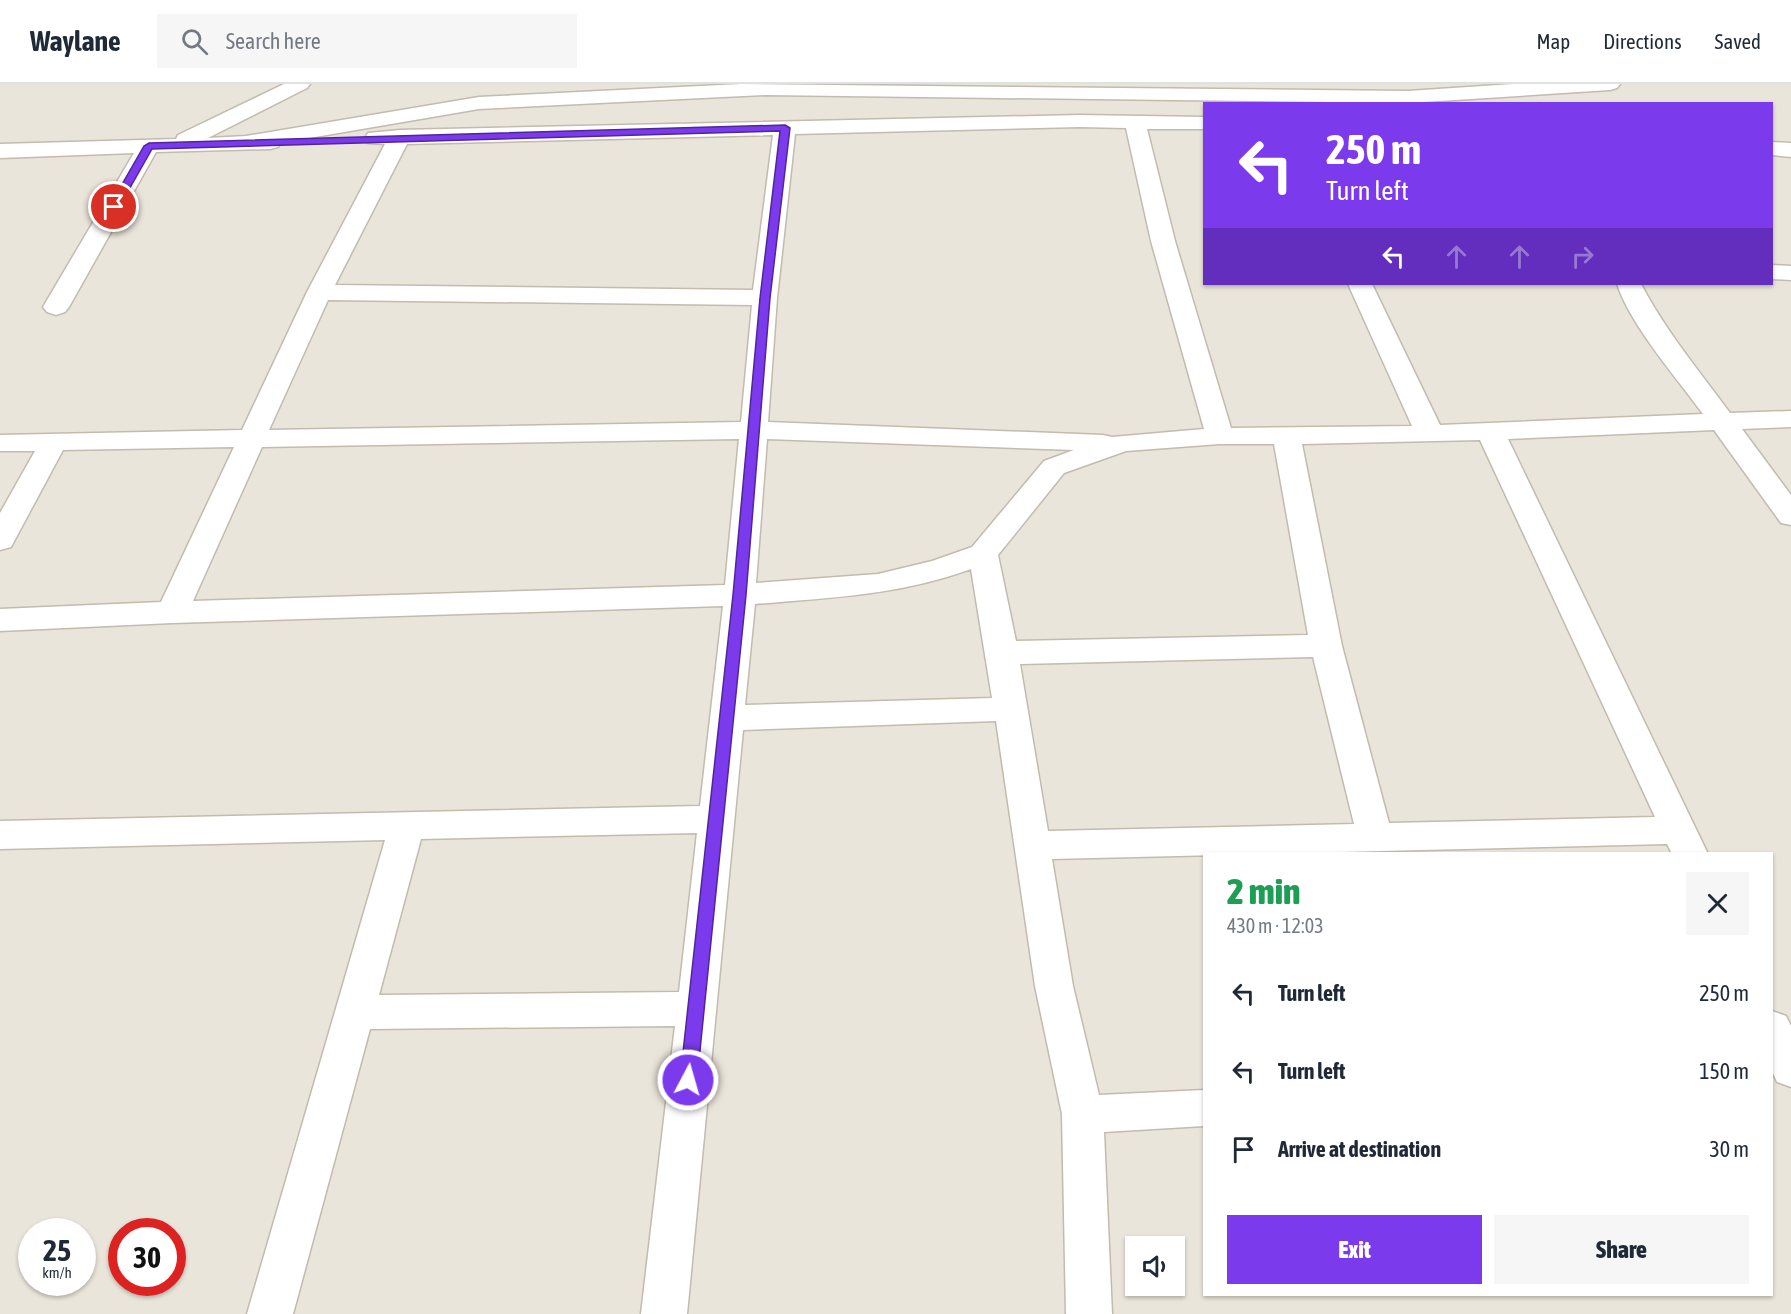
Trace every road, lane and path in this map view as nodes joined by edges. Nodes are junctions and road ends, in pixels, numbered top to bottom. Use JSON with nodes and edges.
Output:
{"nodes":[{"id":1,"x":300,"y":84,"type":"edge"},
{"id":2,"x":1610,"y":84,"type":"edge"},
{"id":3,"x":636,"y":90,"type":"edge"},
{"id":4,"x":1135,"y":122,"type":"junction"},
{"id":5,"x":1203,"y":123,"type":"edge"},
{"id":6,"x":785,"y":128,"type":"junction"},
{"id":7,"x":400,"y":137,"type":"junction"},
{"id":8,"x":249,"y":142,"type":"junction"},
{"id":9,"x":176,"y":145,"type":"junction"},
{"id":10,"x":149,"y":146,"type":"junction"},
{"id":11,"x":1773,"y":149,"type":"edge"},
{"id":12,"x":1791,"y":150,"type":"edge"},
{"id":13,"x":0,"y":151,"type":"edge"},
{"id":14,"x":1773,"y":272,"type":"edge"},
{"id":15,"x":1791,"y":273,"type":"edge"},
{"id":16,"x":1360,"y":285,"type":"edge"},
{"id":17,"x":1629,"y":285,"type":"edge"},
{"id":18,"x":319,"y":292,"type":"junction"},
{"id":19,"x":765,"y":298,"type":"junction"},
{"id":20,"x":57,"y":308,"type":"dead end"},
{"id":21,"x":1791,"y":419,"type":"edge"},
{"id":22,"x":1722,"y":422,"type":"junction"},
{"id":23,"x":753,"y":430,"type":"junction"},
{"id":24,"x":1490,"y":431,"type":"junction"},
{"id":25,"x":1430,"y":434,"type":"junction"},
{"id":26,"x":1220,"y":436,"type":"junction"},
{"id":27,"x":1287,"y":437,"type":"junction"},
{"id":28,"x":250,"y":439,"type":"junction"},
{"id":29,"x":54,"y":442,"type":"junction"},
{"id":30,"x":0,"y":443,"type":"edge"},
{"id":31,"x":1122,"y":443,"type":"junction"},
{"id":32,"x":1791,"y":516,"type":"edge"},
{"id":33,"x":0,"y":540,"type":"edge"},
{"id":34,"x":983,"y":554,"type":"junction"},
{"id":35,"x":740,"y":595,"type":"junction"},
{"id":36,"x":172,"y":612,"type":"junction"},
{"id":37,"x":0,"y":620,"type":"edge"},
{"id":38,"x":1326,"y":646,"type":"junction"},
{"id":39,"x":1002,"y":653,"type":"junction"},
{"id":40,"x":1010,"y":709,"type":"junction"},
{"id":41,"x":726,"y":718,"type":"junction"},
{"id":42,"x":716,"y":819,"type":"junction"},
{"id":43,"x":407,"y":826,"type":"junction"},
{"id":44,"x":0,"y":835,"type":"edge"},
{"id":45,"x":1375,"y":837,"type":"junction"},
{"id":46,"x":1684,"y":842,"type":"edge"},
{"id":47,"x":1031,"y":845,"type":"junction"},
{"id":48,"x":696,"y":1010,"type":"junction"},
{"id":49,"x":354,"y":1012,"type":"junction"},
{"id":50,"x":1773,"y":1030,"type":"edge"},
{"id":51,"x":1791,"y":1069,"type":"edge"},
{"id":52,"x":1791,"y":1080,"type":"edge"},
{"id":53,"x":1773,"y":1081,"type":"edge"},
{"id":54,"x":1203,"y":1108,"type":"edge"},
{"id":55,"x":1083,"y":1114,"type":"junction"},
{"id":56,"x":270,"y":1314,"type":"edge"},
{"id":57,"x":664,"y":1314,"type":"edge"},
{"id":58,"x":1089,"y":1314,"type":"edge"}],
"edges":[{"from":1,"to":9,"type":"street"},
{"from":2,"to":3,"type":"street"},
{"from":3,"to":8,"type":"street"},
{"from":4,"to":5,"type":"street"},
{"from":4,"to":6,"type":"street"},
{"from":4,"to":26,"type":"street"},
{"from":6,"to":7,"type":"street"},
{"from":6,"to":19,"type":"street"},
{"from":7,"to":8,"type":"street"},
{"from":7,"to":18,"type":"street"},
{"from":8,"to":9,"type":"street"},
{"from":9,"to":10,"type":"street"},
{"from":10,"to":13,"type":"street"},
{"from":10,"to":20,"type":"street"},
{"from":11,"to":12,"type":"street"},
{"from":14,"to":15,"type":"street"},
{"from":16,"to":25,"type":"street"},
{"from":17,"to":22,"type":"street"},
{"from":18,"to":19,"type":"street"},
{"from":18,"to":28,"type":"street"},
{"from":19,"to":23,"type":"street"},
{"from":21,"to":22,"type":"street"},
{"from":22,"to":24,"type":"street"},
{"from":22,"to":32,"type":"street"},
{"from":23,"to":28,"type":"street"},
{"from":23,"to":31,"type":"street"},
{"from":23,"to":35,"type":"street"},
{"from":24,"to":25,"type":"street"},
{"from":24,"to":46,"type":"street"},
{"from":25,"to":27,"type":"street"},
{"from":26,"to":27,"type":"street"},
{"from":26,"to":31,"type":"street"},
{"from":27,"to":38,"type":"street"},
{"from":28,"to":29,"type":"street"},
{"from":28,"to":36,"type":"street"},
{"from":29,"to":30,"type":"street"},
{"from":29,"to":33,"type":"street"},
{"from":31,"to":34,"type":"street"},
{"from":34,"to":35,"type":"street"},
{"from":34,"to":39,"type":"street"},
{"from":35,"to":36,"type":"street"},
{"from":35,"to":41,"type":"street"},
{"from":36,"to":37,"type":"street"},
{"from":38,"to":39,"type":"street"},
{"from":38,"to":45,"type":"street"},
{"from":39,"to":40,"type":"street"},
{"from":40,"to":41,"type":"street"},
{"from":40,"to":47,"type":"street"},
{"from":41,"to":42,"type":"street"},
{"from":42,"to":43,"type":"street"},
{"from":42,"to":48,"type":"street"},
{"from":43,"to":44,"type":"street"},
{"from":43,"to":49,"type":"street"},
{"from":45,"to":46,"type":"street"},
{"from":45,"to":47,"type":"street"},
{"from":47,"to":55,"type":"street"},
{"from":48,"to":49,"type":"street"},
{"from":48,"to":57,"type":"street"},
{"from":49,"to":56,"type":"street"},
{"from":50,"to":51,"type":"street"},
{"from":52,"to":53,"type":"street"},
{"from":54,"to":55,"type":"street"},
{"from":55,"to":58,"type":"street"}]}
